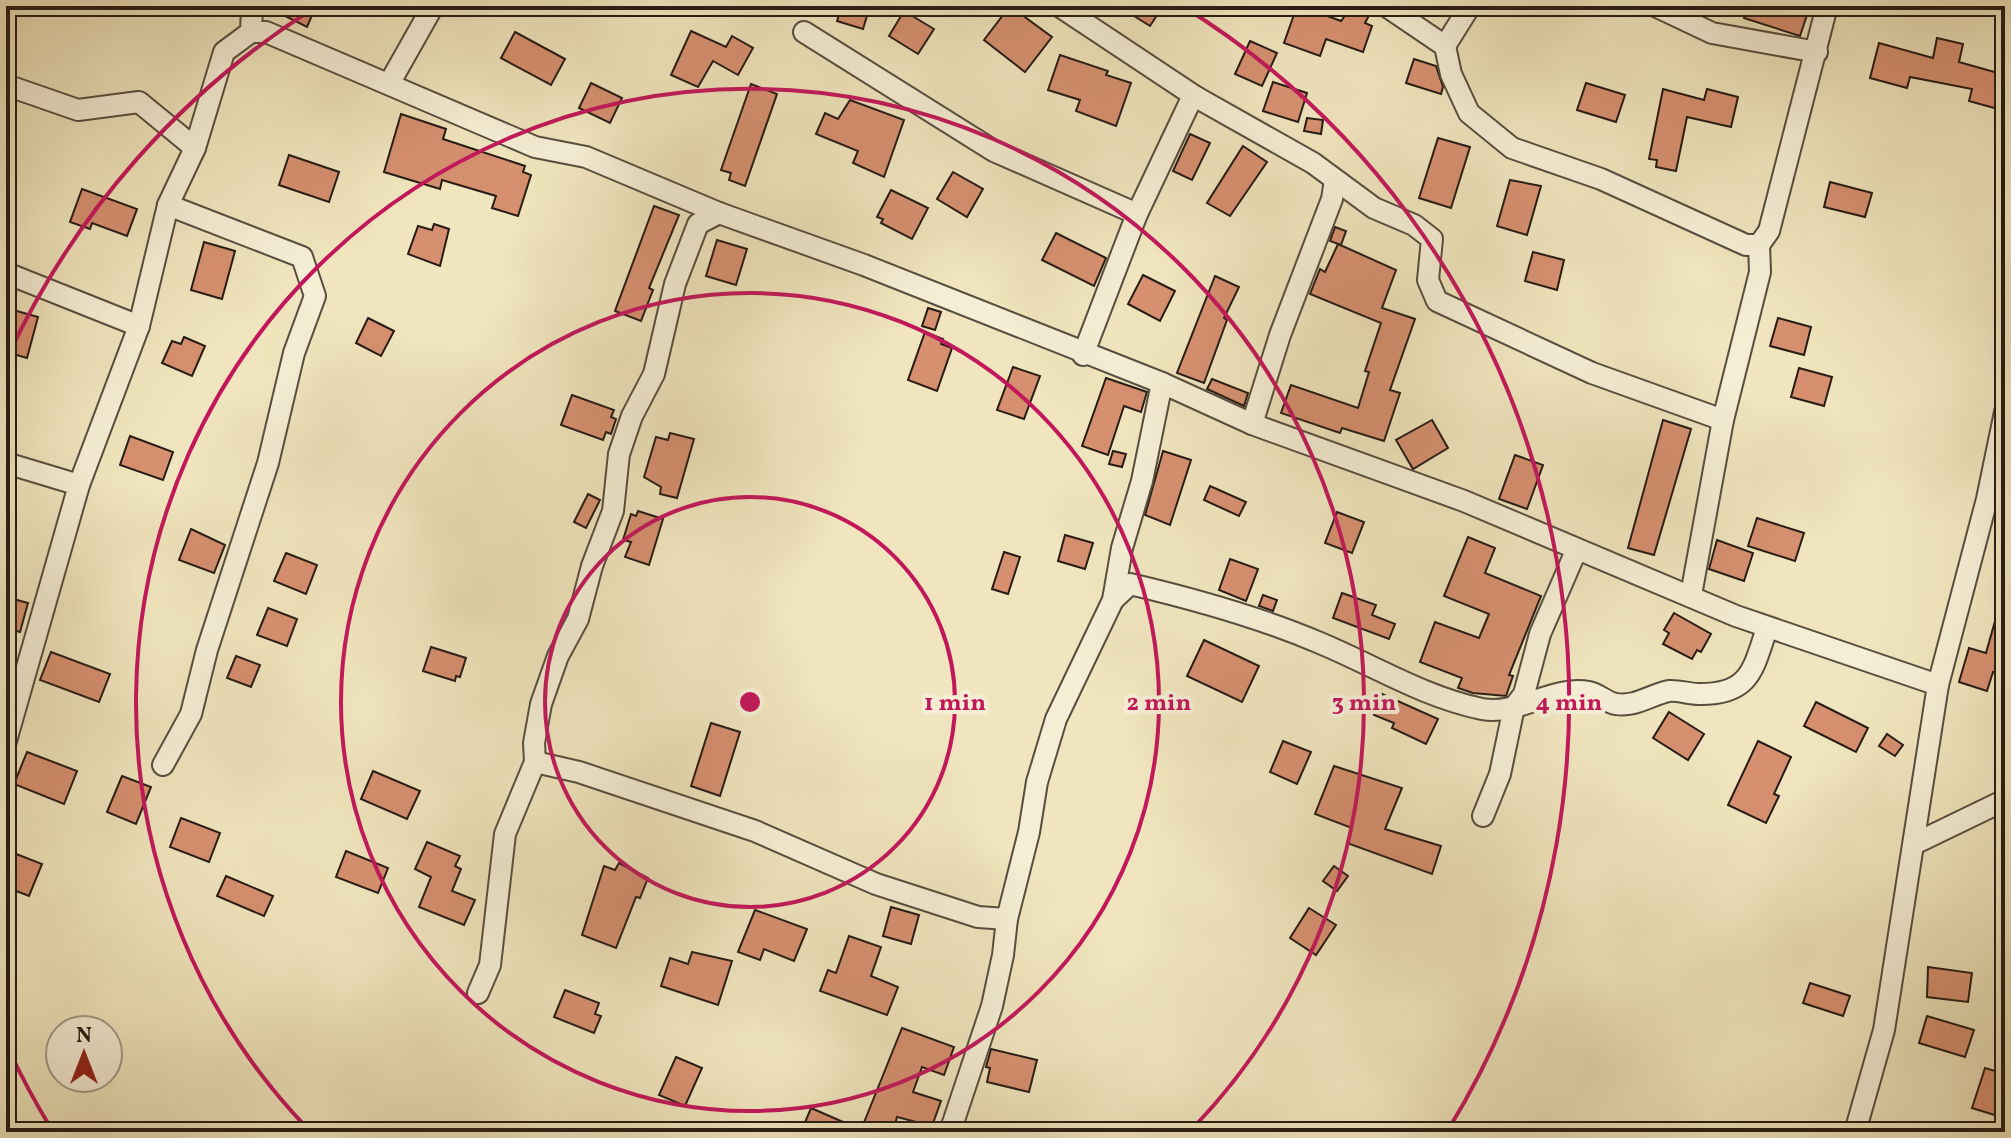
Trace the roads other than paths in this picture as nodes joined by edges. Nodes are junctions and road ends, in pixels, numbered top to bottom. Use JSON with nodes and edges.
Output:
{"nodes":[{"id":1,"x":252,"y":6,"type":"edge"},
{"id":2,"x":433,"y":6,"type":"edge"},
{"id":3,"x":1059,"y":6,"type":"edge"},
{"id":4,"x":1386,"y":6,"type":"edge"},
{"id":5,"x":1470,"y":6,"type":"edge"},
{"id":6,"x":1655,"y":6,"type":"edge"},
{"id":7,"x":1827,"y":6,"type":"edge"},
{"id":8,"x":251,"y":32,"type":"junction"},
{"id":9,"x":804,"y":32,"type":"dead end"},
{"id":10,"x":1445,"y":46,"type":"junction"},
{"id":11,"x":1817,"y":52,"type":"junction"},
{"id":12,"x":389,"y":84,"type":"junction"},
{"id":13,"x":6,"y":85,"type":"edge"},
{"id":14,"x":1196,"y":97,"type":"junction"},
{"id":15,"x":195,"y":148,"type":"junction"},
{"id":16,"x":1335,"y":180,"type":"junction"},
{"id":17,"x":168,"y":205,"type":"junction"},
{"id":18,"x":719,"y":213,"type":"junction"},
{"id":19,"x":1137,"y":214,"type":"junction"},
{"id":20,"x":1759,"y":245,"type":"junction"},
{"id":21,"x":6,"y":273,"type":"edge"},
{"id":22,"x":139,"y":326,"type":"junction"},
{"id":23,"x":1083,"y":355,"type":"junction"},
{"id":24,"x":1162,"y":383,"type":"junction"},
{"id":25,"x":2005,"y":412,"type":"edge"},
{"id":26,"x":1723,"y":420,"type":"junction"},
{"id":27,"x":1252,"y":424,"type":"junction"},
{"id":28,"x":6,"y":463,"type":"edge"},
{"id":29,"x":79,"y":485,"type":"junction"},
{"id":30,"x":1576,"y":551,"type":"junction"},
{"id":31,"x":1691,"y":595,"type":"junction"},
{"id":32,"x":1113,"y":600,"type":"junction"},
{"id":33,"x":1767,"y":628,"type":"junction"},
{"id":34,"x":1938,"y":685,"type":"junction"},
{"id":35,"x":1514,"y":707,"type":"junction"},
{"id":36,"x":6,"y":741,"type":"edge"},
{"id":37,"x":535,"y":762,"type":"junction"},
{"id":38,"x":163,"y":765,"type":"dead end"},
{"id":39,"x":2005,"y":800,"type":"edge"},
{"id":40,"x":1483,"y":816,"type":"dead end"},
{"id":41,"x":1914,"y":844,"type":"junction"},
{"id":42,"x":1007,"y":919,"type":"junction"},
{"id":43,"x":478,"y":993,"type":"dead end"},
{"id":44,"x":950,"y":1132,"type":"edge"},
{"id":45,"x":1855,"y":1132,"type":"edge"}],
"edges":[{"from":1,"to":8,"type":"street"},
{"from":2,"to":12,"type":"street"},
{"from":3,"to":14,"type":"street"},
{"from":4,"to":10,"type":"street"},
{"from":5,"to":10,"type":"street"},
{"from":6,"to":11,"type":"street"},
{"from":7,"to":11,"type":"street"},
{"from":8,"to":12,"type":"street"},
{"from":8,"to":15,"type":"street"},
{"from":9,"to":19,"type":"street"},
{"from":10,"to":20,"type":"street"},
{"from":11,"to":20,"type":"street"},
{"from":12,"to":18,"type":"street"},
{"from":13,"to":15,"type":"street"},
{"from":14,"to":16,"type":"street"},
{"from":14,"to":19,"type":"street"},
{"from":15,"to":17,"type":"street"},
{"from":16,"to":26,"type":"street"},
{"from":16,"to":27,"type":"street"},
{"from":17,"to":22,"type":"street"},
{"from":17,"to":38,"type":"street"},
{"from":18,"to":23,"type":"street"},
{"from":18,"to":37,"type":"street"},
{"from":19,"to":23,"type":"street"},
{"from":20,"to":26,"type":"street"},
{"from":21,"to":22,"type":"street"},
{"from":22,"to":29,"type":"street"},
{"from":23,"to":24,"type":"street"},
{"from":24,"to":27,"type":"street"},
{"from":24,"to":32,"type":"street"},
{"from":25,"to":34,"type":"street"},
{"from":26,"to":31,"type":"street"},
{"from":27,"to":30,"type":"street"},
{"from":28,"to":29,"type":"street"},
{"from":29,"to":36,"type":"street"},
{"from":30,"to":31,"type":"street"},
{"from":30,"to":35,"type":"street"},
{"from":31,"to":33,"type":"street"},
{"from":32,"to":35,"type":"street"},
{"from":32,"to":42,"type":"street"},
{"from":33,"to":34,"type":"street"},
{"from":33,"to":35,"type":"street"},
{"from":34,"to":41,"type":"street"},
{"from":35,"to":40,"type":"street"},
{"from":37,"to":42,"type":"street"},
{"from":37,"to":43,"type":"street"},
{"from":39,"to":41,"type":"street"},
{"from":41,"to":45,"type":"street"},
{"from":42,"to":44,"type":"street"}]}
